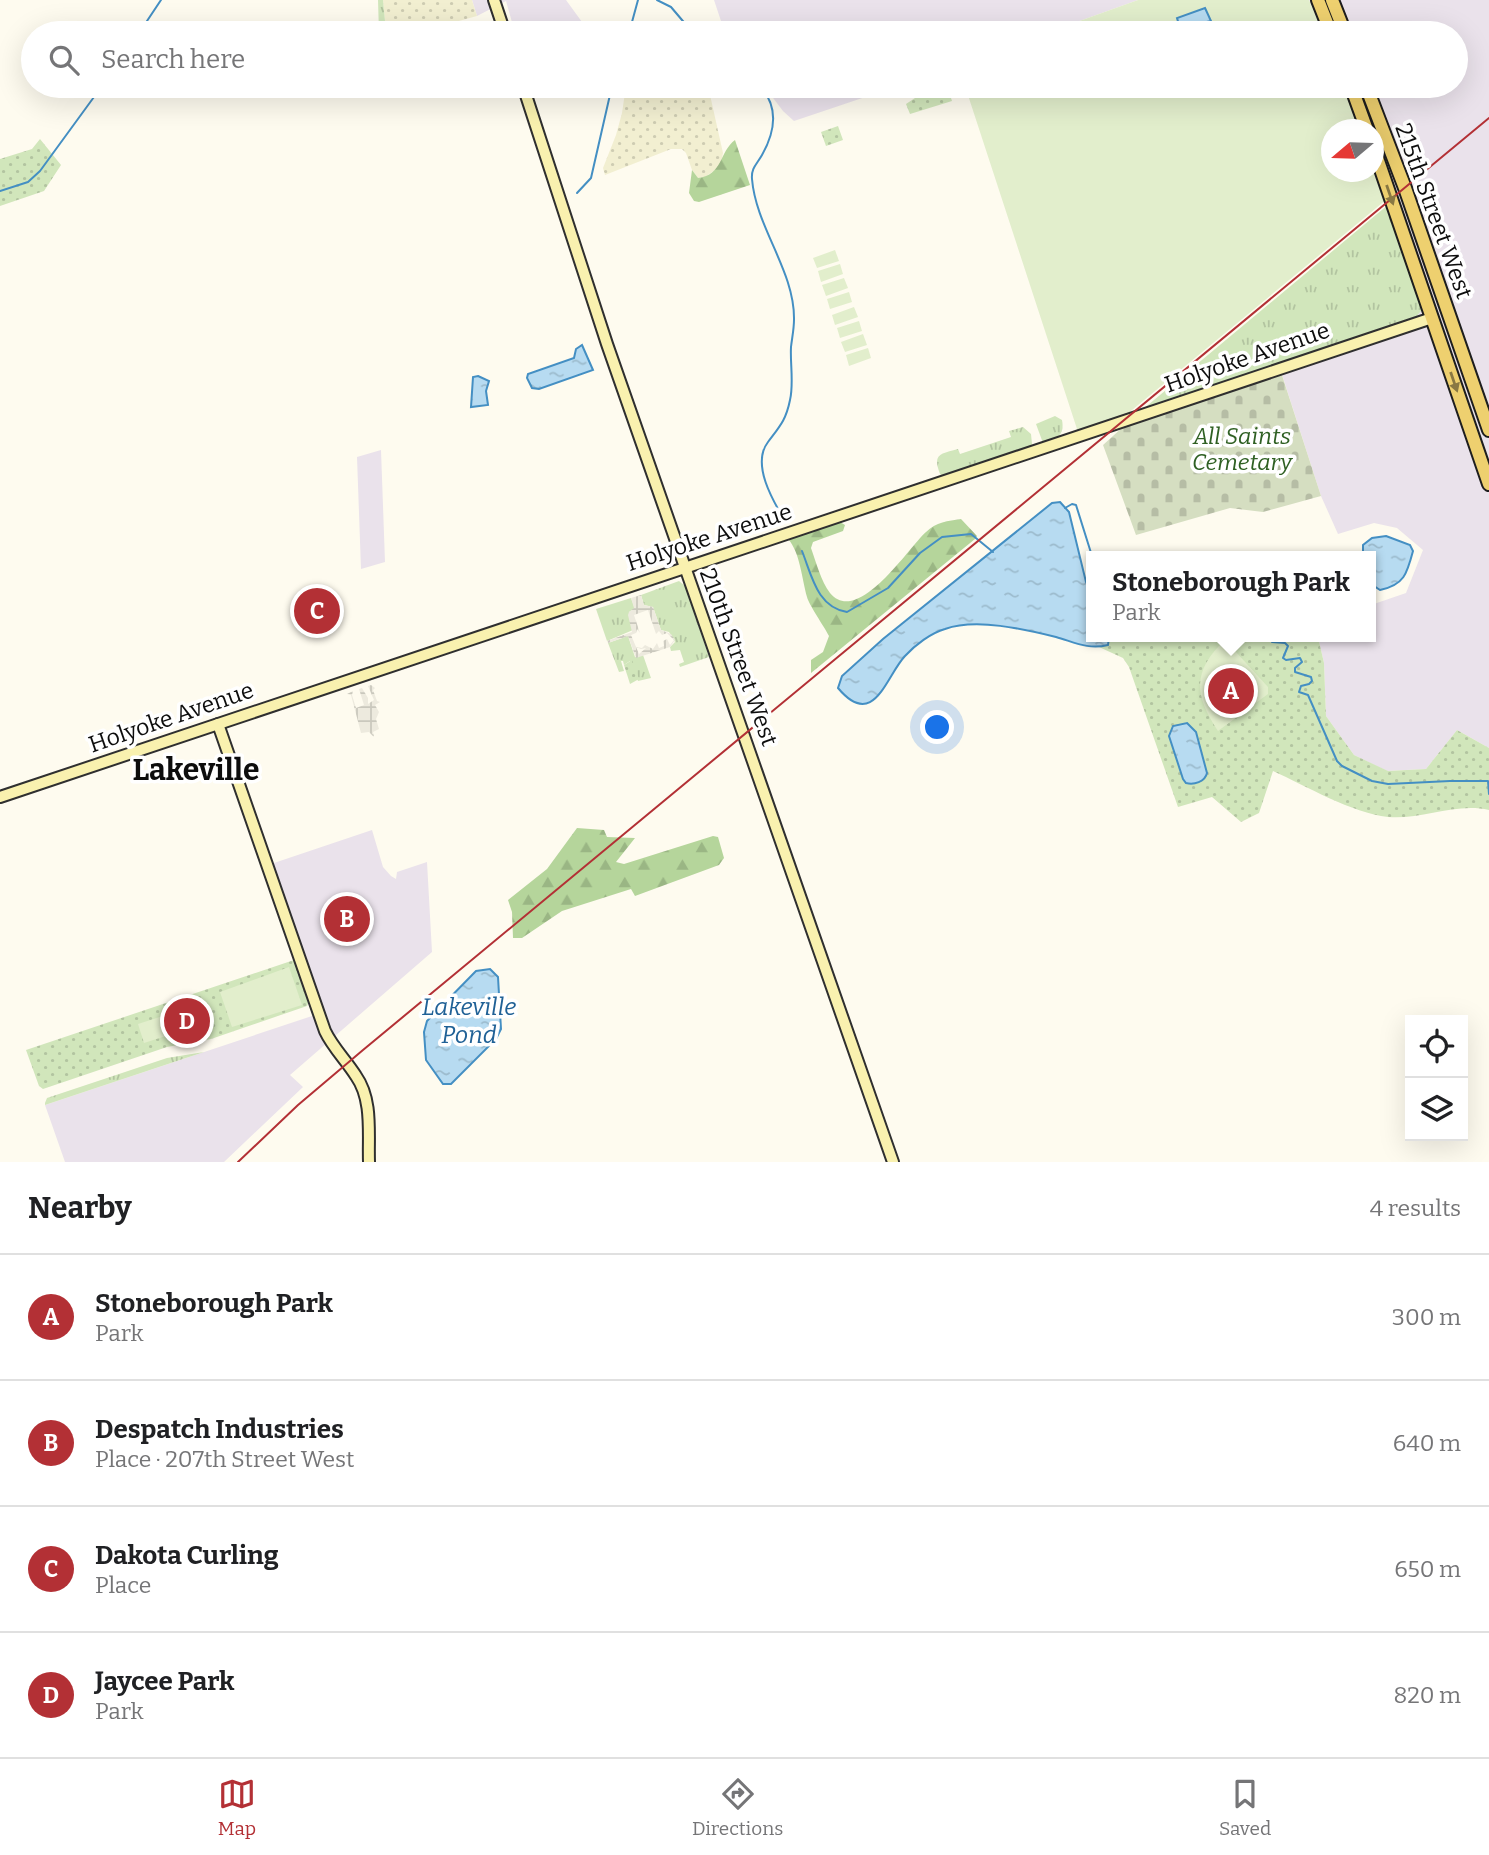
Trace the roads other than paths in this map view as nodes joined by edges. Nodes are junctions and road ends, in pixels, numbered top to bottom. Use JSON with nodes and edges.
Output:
{"nodes":[{"id":1,"x":494,"y":0,"type":"edge"},
{"id":2,"x":1318,"y":0,"type":"edge"},
{"id":3,"x":1332,"y":0,"type":"edge"},
{"id":4,"x":501,"y":21,"type":"edge"},
{"id":5,"x":1326,"y":21,"type":"edge"},
{"id":6,"x":1340,"y":21,"type":"edge"},
{"id":7,"x":527,"y":98,"type":"edge"},
{"id":8,"x":1355,"y":98,"type":"edge"},
{"id":9,"x":1371,"y":98,"type":"edge"},
{"id":10,"x":1363,"y":119,"type":"edge"},
{"id":11,"x":1384,"y":178,"type":"edge"},
{"id":12,"x":1406,"y":241,"type":"junction"},
{"id":13,"x":1448,"y":312,"type":"junction"},
{"id":14,"x":1432,"y":318,"type":"junction"},
{"id":15,"x":1479,"y":401,"type":"junction"},
{"id":16,"x":1489,"y":430,"type":"edge"},
{"id":17,"x":1489,"y":484,"type":"edge"},
{"id":18,"x":685,"y":567,"type":"junction"},
{"id":19,"x":218,"y":724,"type":"junction"},
{"id":20,"x":0,"y":797,"type":"edge"},
{"id":21,"x":369,"y":1162,"type":"edge"},
{"id":22,"x":893,"y":1162,"type":"edge"}],
"edges":[{"from":1,"to":4,"type":"street"},
{"from":2,"to":5,"type":"main road"},
{"from":3,"to":6,"type":"main road"},
{"from":7,"to":18,"type":"street","name":"210th Street West"},
{"from":8,"to":10,"type":"main road","name":"215th Street West"},
{"from":9,"to":13,"type":"main road","name":"215th Street West"},
{"from":11,"to":12,"type":"main road","name":"215th Street West","one_way":true},
{"from":12,"to":13,"type":"main road"},
{"from":12,"to":14,"type":"main road","name":"215th Street West"},
{"from":13,"to":15,"type":"main road","name":"215th Street West"},
{"from":14,"to":15,"type":"main road"},
{"from":14,"to":17,"type":"main road","name":"215th Street West","one_way":true},
{"from":14,"to":18,"type":"street","name":"Holyoke Avenue"},
{"from":15,"to":16,"type":"main road","name":"215th Street West"},
{"from":18,"to":19,"type":"street","name":"Holyoke Avenue"},
{"from":18,"to":22,"type":"street","name":"210th Street West"},
{"from":19,"to":20,"type":"street","name":"Holyoke Avenue"},
{"from":19,"to":21,"type":"street"}]}
